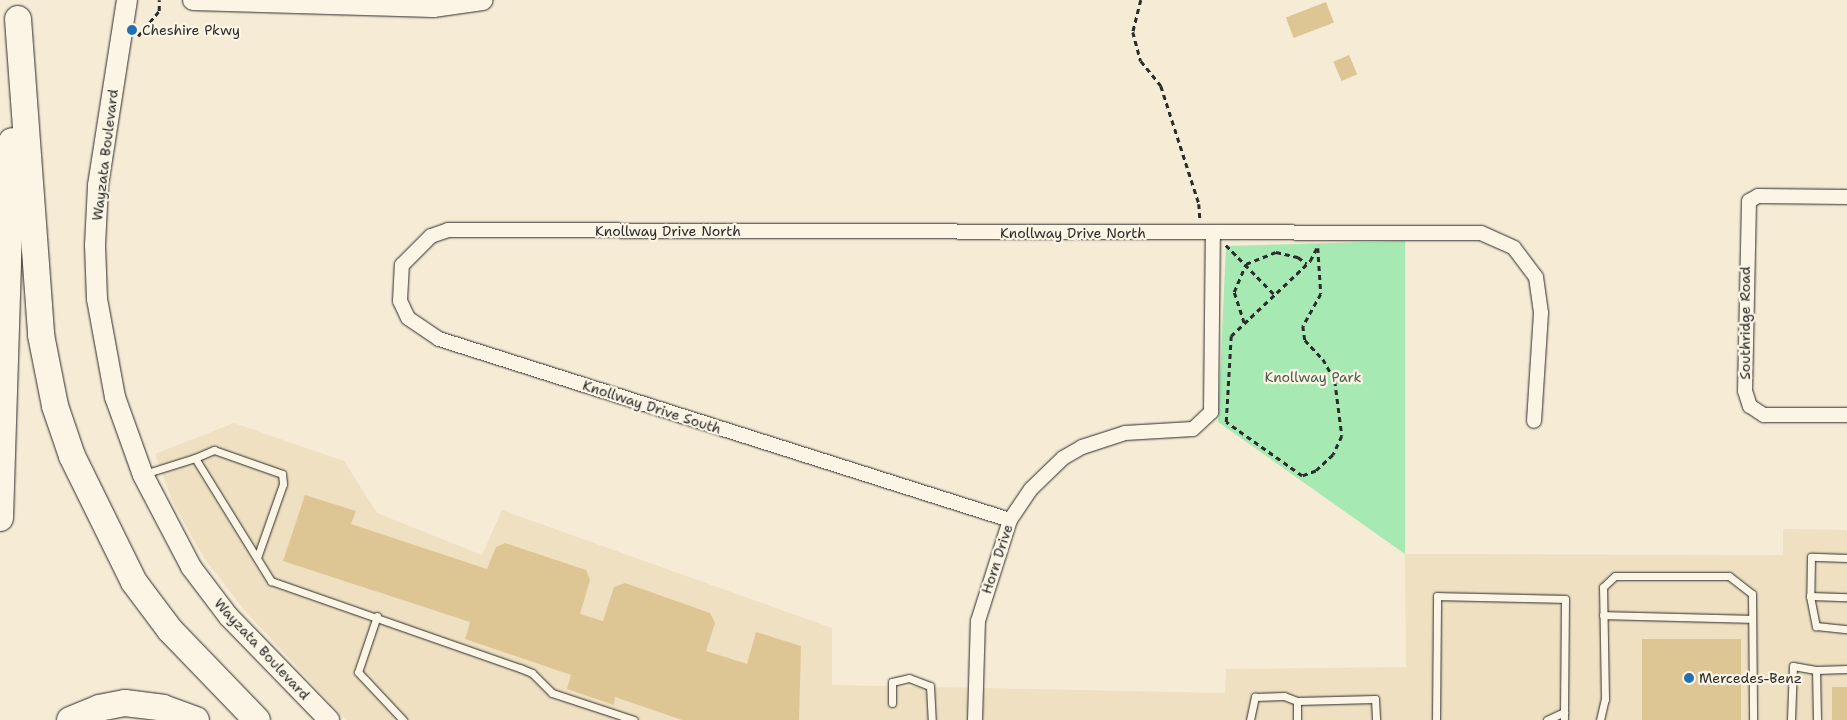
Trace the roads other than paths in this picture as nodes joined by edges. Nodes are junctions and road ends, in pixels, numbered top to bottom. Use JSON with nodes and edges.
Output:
{"nodes":[{"id":1,"x":127,"y":0,"type":"edge"},
{"id":2,"x":194,"y":0,"type":"edge"},
{"id":3,"x":483,"y":0,"type":"edge"},
{"id":4,"x":18,"y":10,"type":"edge"},
{"id":5,"x":1847,"y":196,"type":"edge"},
{"id":6,"x":448,"y":230,"type":"joint"},
{"id":7,"x":1207,"y":233,"type":"junction"},
{"id":8,"x":1847,"y":415,"type":"edge"},
{"id":9,"x":1534,"y":421,"type":"dead end"},
{"id":10,"x":194,"y":458,"type":"junction"},
{"id":11,"x":142,"y":475,"type":"junction"},
{"id":12,"x":0,"y":518,"type":"edge"},
{"id":13,"x":1010,"y":520,"type":"junction"},
{"id":14,"x":257,"y":558,"type":"junction"},
{"id":15,"x":1847,"y":558,"type":"edge"},
{"id":16,"x":1810,"y":596,"type":"junction"},
{"id":17,"x":1847,"y":597,"type":"edge"},
{"id":18,"x":1603,"y":615,"type":"junction"},
{"id":19,"x":377,"y":616,"type":"junction"},
{"id":20,"x":1752,"y":619,"type":"junction"},
{"id":21,"x":1847,"y":629,"type":"edge"},
{"id":22,"x":1847,"y":669,"type":"edge"},
{"id":23,"x":1816,"y":670,"type":"junction"},
{"id":24,"x":1298,"y":701,"type":"junction"},
{"id":25,"x":892,"y":704,"type":"dead end"},
{"id":26,"x":1564,"y":716,"type":"edge"},
{"id":27,"x":70,"y":720,"type":"edge"},
{"id":28,"x":196,"y":720,"type":"edge"},
{"id":29,"x":257,"y":720,"type":"edge"},
{"id":30,"x":329,"y":720,"type":"edge"},
{"id":31,"x":403,"y":720,"type":"edge"},
{"id":32,"x":634,"y":720,"type":"edge"},
{"id":33,"x":932,"y":720,"type":"edge"},
{"id":34,"x":975,"y":720,"type":"edge"},
{"id":35,"x":1250,"y":720,"type":"edge"},
{"id":36,"x":1297,"y":720,"type":"edge"},
{"id":37,"x":1376,"y":720,"type":"edge"},
{"id":38,"x":1436,"y":720,"type":"edge"},
{"id":39,"x":1547,"y":720,"type":"edge"},
{"id":40,"x":1600,"y":720,"type":"edge"},
{"id":41,"x":1753,"y":720,"type":"edge"},
{"id":42,"x":1791,"y":720,"type":"edge"},
{"id":43,"x":1817,"y":720,"type":"edge"}],
"edges":[{"from":1,"to":11,"type":"street","name":"Wayzata Boulevard"},
{"from":2,"to":3,"type":"street"},
{"from":4,"to":12,"type":"highway"},
{"from":4,"to":29,"type":"highway"},
{"from":5,"to":8,"type":"street","name":"Southridge Road"},
{"from":6,"to":7,"type":"street","name":"Knollway Drive North"},
{"from":6,"to":13,"type":"street","name":"Knollway Drive South"},
{"from":7,"to":9,"type":"street","name":"Knollway Drive North"},
{"from":7,"to":13,"type":"street","name":"Horn Drive"},
{"from":10,"to":11,"type":"lane"},
{"from":10,"to":14,"type":"lane"},
{"from":10,"to":14,"type":"lane"},
{"from":11,"to":30,"type":"street","name":"Wayzata Boulevard"},
{"from":13,"to":34,"type":"street","name":"Horn Drive"},
{"from":14,"to":19,"type":"lane"},
{"from":15,"to":16,"type":"lane"},
{"from":16,"to":17,"type":"lane"},
{"from":16,"to":21,"type":"lane"},
{"from":18,"to":20,"type":"lane"},
{"from":18,"to":20,"type":"lane"},
{"from":18,"to":40,"type":"lane"},
{"from":19,"to":31,"type":"lane"},
{"from":19,"to":32,"type":"lane"},
{"from":20,"to":41,"type":"lane"},
{"from":22,"to":23,"type":"lane"},
{"from":23,"to":42,"type":"lane"},
{"from":23,"to":43,"type":"lane"},
{"from":24,"to":35,"type":"lane"},
{"from":24,"to":36,"type":"lane"},
{"from":24,"to":37,"type":"lane"},
{"from":25,"to":33,"type":"lane"},
{"from":26,"to":38,"type":"lane"},
{"from":26,"to":39,"type":"lane"},
{"from":27,"to":28,"type":"highway"}]}
